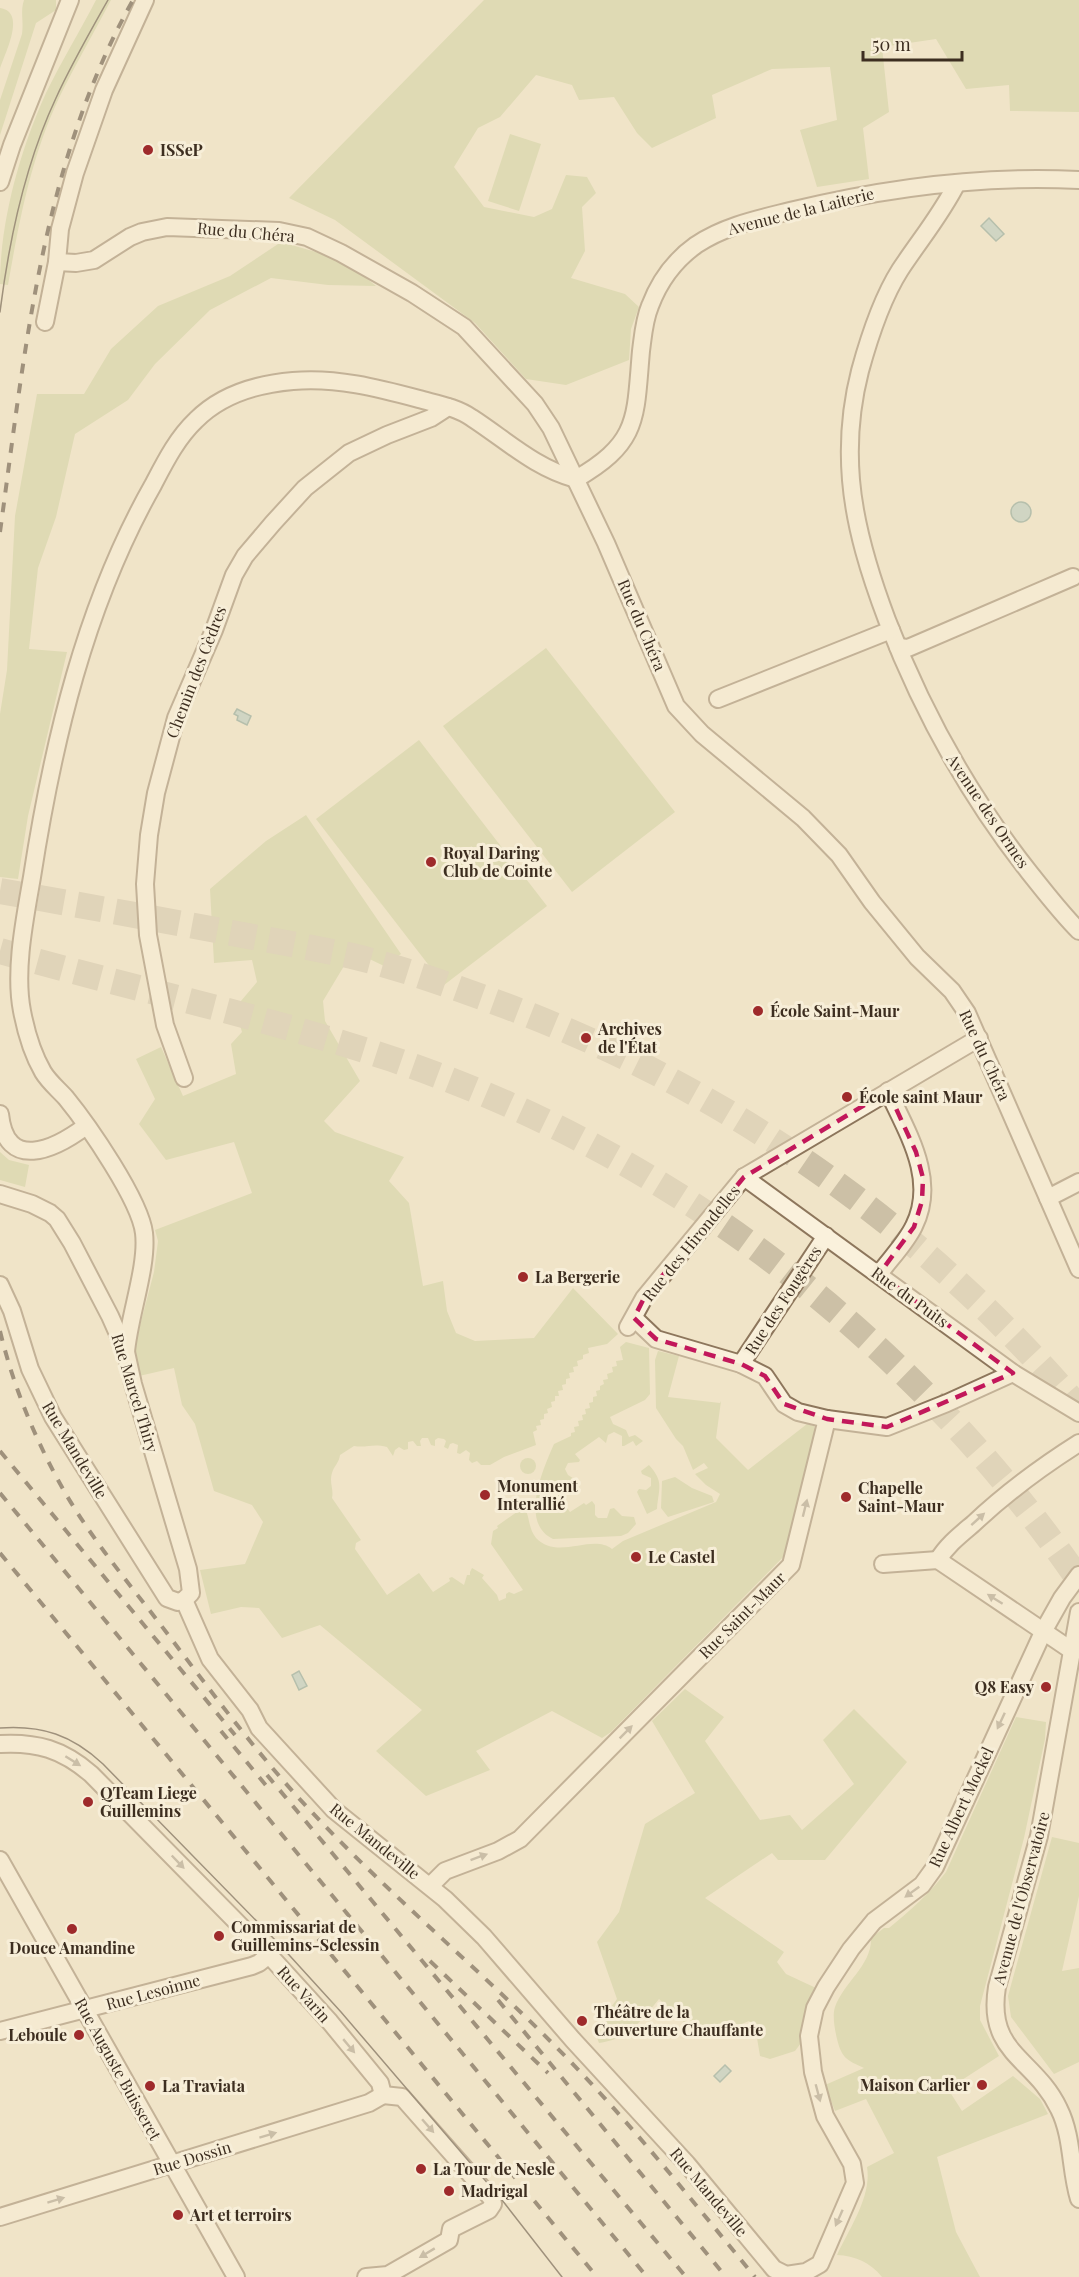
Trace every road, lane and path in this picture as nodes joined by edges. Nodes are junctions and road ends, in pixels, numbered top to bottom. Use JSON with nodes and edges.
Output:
{"nodes":[{"id":1,"x":146,"y":0,"type":"edge"},
{"id":2,"x":65,"y":4,"type":"edge"},
{"id":3,"x":1079,"y":180,"type":"edge"},
{"id":4,"x":0,"y":182,"type":"edge"},
{"id":5,"x":957,"y":183,"type":"junction"},
{"id":6,"x":57,"y":262,"type":"junction"},
{"id":7,"x":45,"y":322,"type":"dead end"},
{"id":8,"x":448,"y":407,"type":"junction"},
{"id":9,"x":576,"y":479,"type":"junction"},
{"id":10,"x":1073,"y":577,"type":"dead end"},
{"id":11,"x":891,"y":630,"type":"junction"},
{"id":12,"x":898,"y":647,"type":"junction"},
{"id":13,"x":718,"y":699,"type":"dead end"},
{"id":14,"x":1079,"y":931,"type":"edge"},
{"id":15,"x":979,"y":1038,"type":"junction"},
{"id":16,"x":184,"y":1078,"type":"dead end"},
{"id":17,"x":888,"y":1091,"type":"junction"},
{"id":18,"x":0,"y":1114,"type":"edge"},
{"id":19,"x":86,"y":1126,"type":"junction"},
{"id":20,"x":744,"y":1177,"type":"junction"},
{"id":21,"x":1079,"y":1182,"type":"edge"},
{"id":22,"x":0,"y":1194,"type":"edge"},
{"id":23,"x":1048,"y":1198,"type":"junction"},
{"id":24,"x":826,"y":1236,"type":"junction"},
{"id":25,"x":1079,"y":1269,"type":"edge"},
{"id":26,"x":879,"y":1274,"type":"junction"},
{"id":27,"x":0,"y":1285,"type":"edge"},
{"id":28,"x":126,"y":1352,"type":"junction"},
{"id":29,"x":741,"y":1364,"type":"junction"},
{"id":30,"x":1013,"y":1373,"type":"junction"},
{"id":31,"x":1079,"y":1413,"type":"edge"},
{"id":32,"x":828,"y":1419,"type":"junction"},
{"id":33,"x":1079,"y":1443,"type":"edge"},
{"id":34,"x":938,"y":1560,"type":"junction"},
{"id":35,"x":883,"y":1564,"type":"dead end"},
{"id":36,"x":1079,"y":1575,"type":"edge"},
{"id":37,"x":184,"y":1600,"type":"junction"},
{"id":38,"x":1079,"y":1612,"type":"edge"},
{"id":39,"x":1044,"y":1630,"type":"junction"},
{"id":40,"x":1071,"y":1650,"type":"junction"},
{"id":41,"x":0,"y":1744,"type":"edge"},
{"id":42,"x":0,"y":1860,"type":"edge"},
{"id":43,"x":430,"y":1886,"type":"junction"},
{"id":44,"x":268,"y":1955,"type":"junction"},
{"id":45,"x":85,"y":2010,"type":"junction"},
{"id":46,"x":0,"y":2031,"type":"edge"},
{"id":47,"x":383,"y":2095,"type":"junction"},
{"id":48,"x":172,"y":2164,"type":"junction"},
{"id":49,"x":1079,"y":2199,"type":"edge"},
{"id":50,"x":0,"y":2217,"type":"edge"},
{"id":51,"x":799,"y":2273,"type":"joint"},
{"id":52,"x":236,"y":2277,"type":"edge"},
{"id":53,"x":366,"y":2277,"type":"edge"}],
"edges":[{"from":1,"to":6,"type":"street"},
{"from":2,"to":4,"type":"street"},
{"from":3,"to":5,"type":"street","name":"Avenue de la Laiterie"},
{"from":5,"to":9,"type":"street","name":"Avenue de la Laiterie"},
{"from":5,"to":11,"type":"street","name":"Avenue des Ormes"},
{"from":6,"to":7,"type":"street"},
{"from":6,"to":9,"type":"street","name":"Rue du Chéra"},
{"from":8,"to":9,"type":"street"},
{"from":8,"to":16,"type":"street","name":"Chemin des Cèdres"},
{"from":8,"to":19,"type":"street"},
{"from":9,"to":15,"type":"street","name":"Rue du Chéra"},
{"from":10,"to":12,"type":"street"},
{"from":11,"to":12,"type":"street","name":"Avenue des Ormes"},
{"from":11,"to":13,"type":"street"},
{"from":12,"to":14,"type":"street","name":"Avenue des Ormes"},
{"from":15,"to":17,"type":"street","name":"Rue des Hirondelles"},
{"from":15,"to":23,"type":"street","name":"Rue du Chéra"},
{"from":17,"to":20,"type":"street","name":"Rue des Hirondelles"},
{"from":17,"to":26,"type":"street"},
{"from":18,"to":19,"type":"street"},
{"from":19,"to":28,"type":"street"},
{"from":20,"to":24,"type":"street","name":"Rue du Puits"},
{"from":20,"to":29,"type":"street","name":"Rue des Hirondelles"},
{"from":21,"to":23,"type":"street"},
{"from":22,"to":28,"type":"street","name":"Rue Marcel Thiry"},
{"from":23,"to":25,"type":"street","name":"Rue du Chéra"},
{"from":24,"to":26,"type":"street","name":"Rue du Puits"},
{"from":24,"to":29,"type":"street","name":"Rue des Fougères"},
{"from":26,"to":30,"type":"street","name":"Rue du Puits"},
{"from":27,"to":37,"type":"street","name":"Rue Mandeville"},
{"from":28,"to":37,"type":"street","name":"Rue Marcel Thiry"},
{"from":29,"to":32,"type":"street"},
{"from":30,"to":31,"type":"street","name":"Rue du Puits"},
{"from":30,"to":32,"type":"street"},
{"from":43,"to":32,"type":"street","name":"Rue Saint-Maur","one_way":true},
{"from":34,"to":33,"type":"street","one_way":true},
{"from":34,"to":35,"type":"street"},
{"from":39,"to":34,"type":"street","one_way":true},
{"from":36,"to":39,"type":"street","name":"Rue Albert Mockel"},
{"from":37,"to":43,"type":"street","name":"Rue Mandeville"},
{"from":38,"to":40,"type":"street","name":"Avenue de l'Observatoire"},
{"from":39,"to":40,"type":"street"},
{"from":39,"to":51,"type":"street","name":"Rue Albert Mockel","one_way":true},
{"from":40,"to":49,"type":"street","name":"Avenue de l'Observatoire"},
{"from":41,"to":44,"type":"street","name":"Rue Varin","one_way":true},
{"from":42,"to":45,"type":"street","name":"Rue Auguste Buisseret"},
{"from":43,"to":51,"type":"street","name":"Rue Mandeville"},
{"from":44,"to":45,"type":"street","name":"Rue Lesoinne"},
{"from":44,"to":47,"type":"street","name":"Rue Varin","one_way":true},
{"from":45,"to":46,"type":"street","name":"Rue Lesoinne"},
{"from":45,"to":48,"type":"street","name":"Rue Auguste Buisseret"},
{"from":48,"to":47,"type":"street","name":"Rue Dossin","one_way":true},
{"from":47,"to":53,"type":"street","one_way":true},
{"from":50,"to":48,"type":"street","name":"Rue Dossin","one_way":true},
{"from":48,"to":52,"type":"street","name":"Rue Auguste Buisseret"}]}
